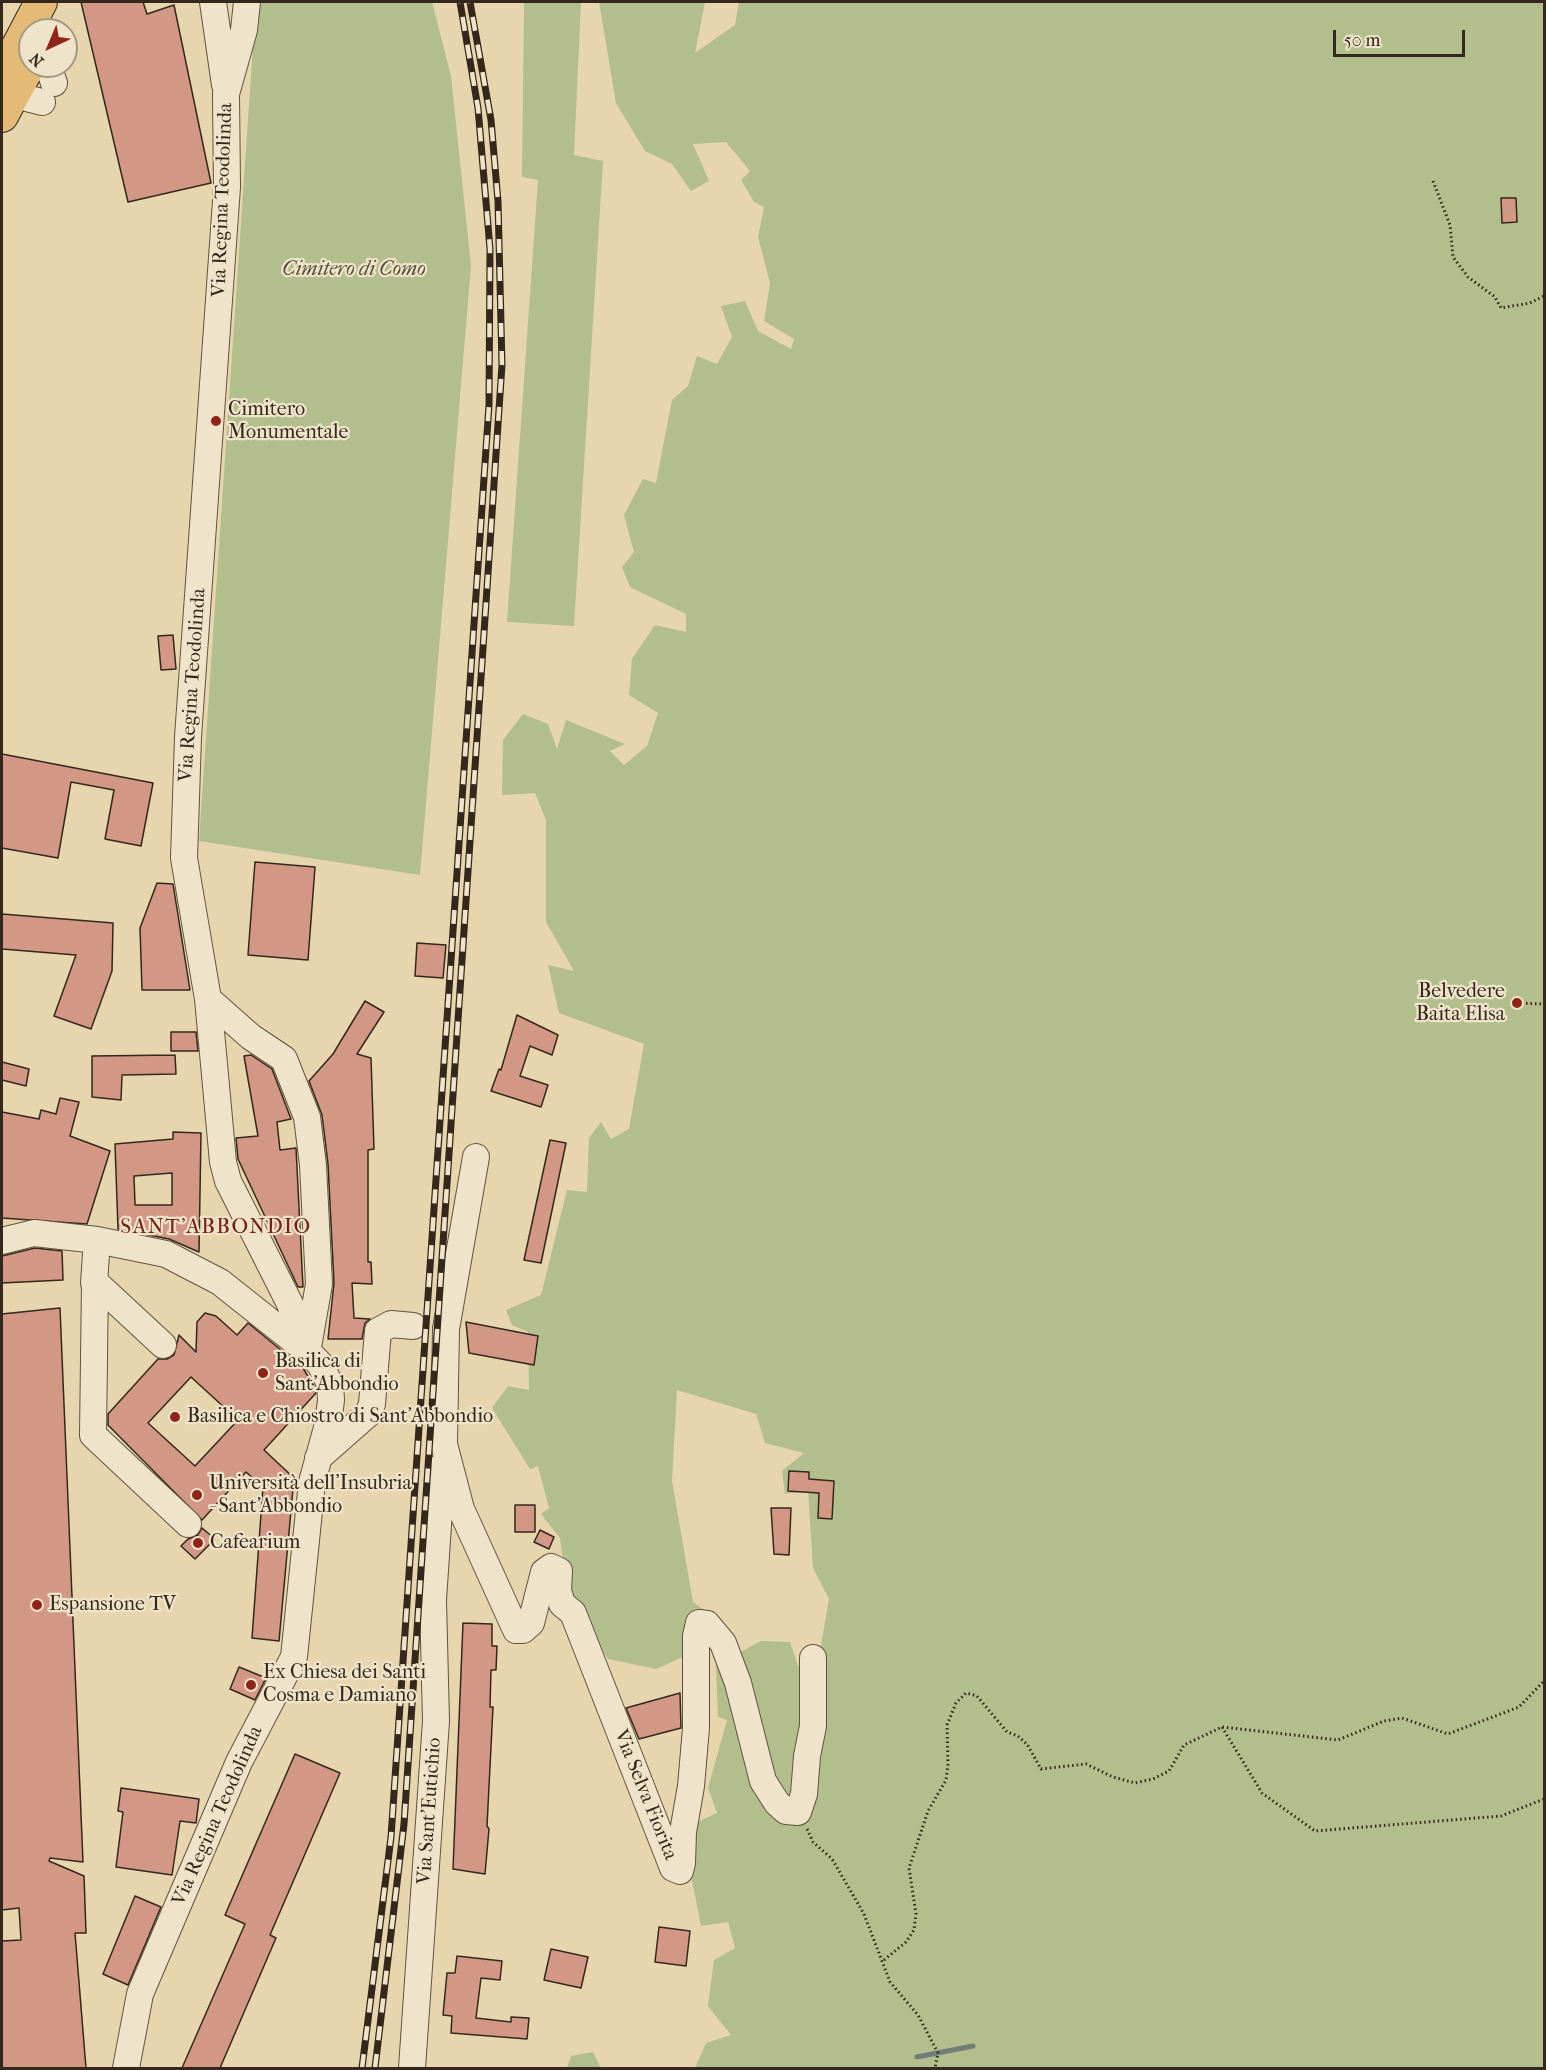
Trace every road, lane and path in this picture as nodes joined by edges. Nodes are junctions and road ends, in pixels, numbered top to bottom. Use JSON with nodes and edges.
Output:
{"nodes":[{"id":1,"x":62,"y":2,"type":"edge"},
{"id":2,"x":213,"y":2,"type":"edge"},
{"id":3,"x":247,"y":2,"type":"edge"},
{"id":4,"x":41,"y":16,"type":"edge"},
{"id":5,"x":2,"y":64,"type":"edge"},
{"id":6,"x":27,"y":86,"type":"edge"},
{"id":7,"x":226,"y":94,"type":"junction"},
{"id":8,"x":1433,"y":181,"type":"dead end"},
{"id":9,"x":1545,"y":296,"type":"edge"},
{"id":10,"x":208,"y":999,"type":"junction"},
{"id":11,"x":1518,"y":1003,"type":"dead end"},
{"id":12,"x":1545,"y":1004,"type":"edge"},
{"id":13,"x":476,"y":1157,"type":"dead end"},
{"id":14,"x":97,"y":1240,"type":"junction"},
{"id":15,"x":2,"y":1241,"type":"edge"},
{"id":16,"x":95,"y":1282,"type":"junction"},
{"id":17,"x":404,"y":1325,"type":"dead end"},
{"id":18,"x":163,"y":1345,"type":"dead end"},
{"id":19,"x":307,"y":1351,"type":"junction"},
{"id":20,"x":444,"y":1444,"type":"junction"},
{"id":21,"x":318,"y":1458,"type":"junction"},
{"id":22,"x":188,"y":1524,"type":"dead end"},
{"id":23,"x":813,"y":1658,"type":"dead end"},
{"id":24,"x":1545,"y":1681,"type":"edge"},
{"id":25,"x":1222,"y":1727,"type":"junction"},
{"id":26,"x":1545,"y":1798,"type":"edge"},
{"id":27,"x":798,"y":1812,"type":"junction"},
{"id":28,"x":884,"y":1960,"type":"junction"},
{"id":29,"x":126,"y":2068,"type":"edge"},
{"id":30,"x":412,"y":2068,"type":"edge"},
{"id":31,"x":935,"y":2068,"type":"edge"}],
"edges":[{"from":1,"to":4,"type":"main road"},
{"from":2,"to":7,"type":"street"},
{"from":3,"to":7,"type":"street","name":"Via Regina Teodolinda"},
{"from":4,"to":5,"type":"street"},
{"from":4,"to":6,"type":"main road"},
{"from":7,"to":10,"type":"street","name":"Via Regina Teodolinda"},
{"from":8,"to":9,"type":"path"},
{"from":10,"to":19,"type":"street","name":"Via Regina Teodolinda"},
{"from":10,"to":19,"type":"street"},
{"from":11,"to":12,"type":"path"},
{"from":13,"to":20,"type":"street","name":"Via Selva Fiorita"},
{"from":14,"to":15,"type":"street"},
{"from":14,"to":16,"type":"street"},
{"from":14,"to":19,"type":"street"},
{"from":16,"to":18,"type":"street"},
{"from":16,"to":22,"type":"street"},
{"from":17,"to":21,"type":"street"},
{"from":19,"to":21,"type":"street","name":"Via Regina Teodolinda"},
{"from":20,"to":27,"type":"street","name":"Via Selva Fiorita"},
{"from":20,"to":30,"type":"street","name":"Via Sant'Eutichio"},
{"from":21,"to":29,"type":"street","name":"Via Regina Teodolinda"},
{"from":23,"to":27,"type":"street"},
{"from":24,"to":25,"type":"path"},
{"from":25,"to":26,"type":"path"},
{"from":25,"to":28,"type":"path"},
{"from":27,"to":28,"type":"path"},
{"from":28,"to":31,"type":"path"}]}
